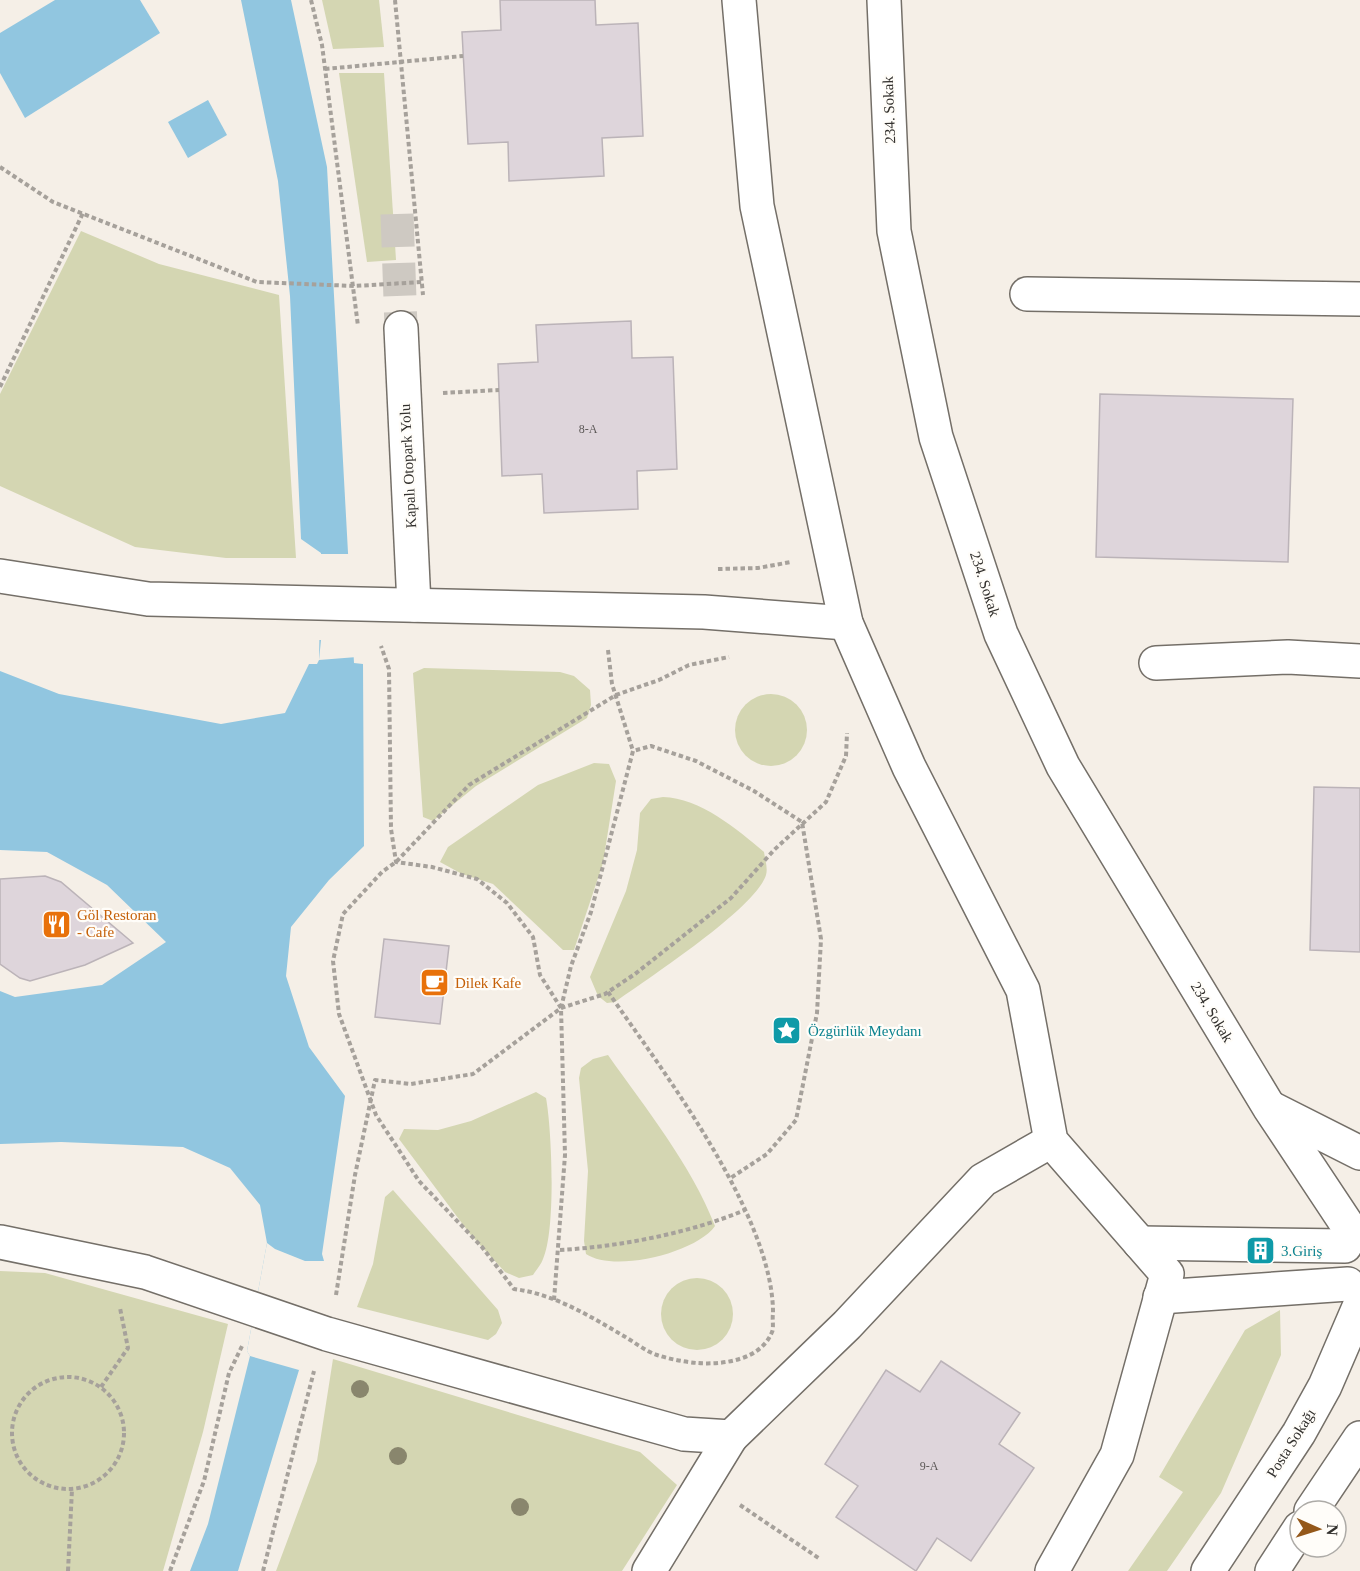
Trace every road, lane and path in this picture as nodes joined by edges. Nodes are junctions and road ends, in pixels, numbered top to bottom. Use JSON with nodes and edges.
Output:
{"nodes":[{"id":1,"x":311,"y":0,"type":"edge"},
{"id":2,"x":740,"y":0,"type":"edge"},
{"id":3,"x":884,"y":0,"type":"edge"},
{"id":4,"x":463,"y":56,"type":"dead end"},
{"id":5,"x":325,"y":69,"type":"junction"},
{"id":6,"x":0,"y":166,"type":"edge"},
{"id":7,"x":83,"y":213,"type":"junction"},
{"id":8,"x":422,"y":282,"type":"dead end"},
{"id":9,"x":354,"y":286,"type":"junction"},
{"id":10,"x":1027,"y":294,"type":"dead end"},
{"id":11,"x":1360,"y":299,"type":"edge"},
{"id":12,"x":401,"y":328,"type":"tunnel mouth"},
{"id":13,"x":359,"y":332,"type":"dead end"},
{"id":14,"x":0,"y":387,"type":"edge"},
{"id":15,"x":499,"y":390,"type":"dead end"},
{"id":16,"x":431,"y":394,"type":"dead end"},
{"id":17,"x":0,"y":576,"type":"edge"},
{"id":18,"x":375,"y":604,"type":"junction"},
{"id":19,"x":414,"y":605,"type":"junction"},
{"id":20,"x":846,"y":623,"type":"junction"},
{"id":21,"x":607,"y":642,"type":"dead end"},
{"id":22,"x":735,"y":656,"type":"dead end"},
{"id":23,"x":1360,"y":661,"type":"edge"},
{"id":24,"x":1156,"y":663,"type":"dead end"},
{"id":25,"x":616,"y":695,"type":"junction"},
{"id":26,"x":848,"y":724,"type":"dead end"},
{"id":27,"x":633,"y":751,"type":"junction"},
{"id":28,"x":802,"y":822,"type":"junction"},
{"id":29,"x":396,"y":862,"type":"junction"},
{"id":30,"x":608,"y":992,"type":"junction"},
{"id":31,"x":561,"y":1008,"type":"junction"},
{"id":32,"x":371,"y":1099,"type":"junction"},
{"id":33,"x":1269,"y":1107,"type":"junction"},
{"id":34,"x":1052,"y":1141,"type":"junction"},
{"id":35,"x":1360,"y":1153,"type":"edge"},
{"id":36,"x":729,"y":1179,"type":"junction"},
{"id":37,"x":745,"y":1210,"type":"junction"},
{"id":38,"x":1352,"y":1229,"type":"edge"},
{"id":39,"x":0,"y":1242,"type":"edge"},
{"id":40,"x":1140,"y":1243,"type":"junction"},
{"id":41,"x":560,"y":1250,"type":"junction"},
{"id":42,"x":1160,"y":1297,"type":"junction"},
{"id":43,"x":121,"y":1300,"type":"dead end"},
{"id":44,"x":554,"y":1300,"type":"junction"},
{"id":45,"x":1356,"y":1300,"type":"edge"},
{"id":46,"x":326,"y":1333,"type":"junction"},
{"id":47,"x":247,"y":1336,"type":"dead end"},
{"id":48,"x":101,"y":1387,"type":"junction"},
{"id":49,"x":731,"y":1437,"type":"junction"},
{"id":50,"x":1360,"y":1438,"type":"edge"},
{"id":51,"x":72,"y":1489,"type":"junction"},
{"id":52,"x":1319,"y":1499,"type":"edge"},
{"id":53,"x":740,"y":1505,"type":"dead end"},
{"id":54,"x":1288,"y":1546,"type":"edge"},
{"id":55,"x":820,"y":1559,"type":"dead end"},
{"id":56,"x":68,"y":1571,"type":"edge"},
{"id":57,"x":170,"y":1571,"type":"edge"},
{"id":58,"x":263,"y":1571,"type":"edge"},
{"id":59,"x":649,"y":1571,"type":"edge"},
{"id":60,"x":1052,"y":1571,"type":"edge"},
{"id":61,"x":1208,"y":1571,"type":"edge"},
{"id":62,"x":1272,"y":1571,"type":"edge"}],
"edges":[{"from":1,"to":5,"type":"path"},
{"from":2,"to":20,"type":"street"},
{"from":3,"to":33,"type":"street","name":"234. Sokak"},
{"from":4,"to":5,"type":"path"},
{"from":5,"to":9,"type":"path"},
{"from":6,"to":7,"type":"path"},
{"from":7,"to":9,"type":"path"},
{"from":7,"to":14,"type":"path"},
{"from":8,"to":9,"type":"path"},
{"from":9,"to":13,"type":"path"},
{"from":10,"to":11,"type":"street"},
{"from":12,"to":19,"type":"street","name":"Kapalı Otopark Yolu"},
{"from":15,"to":16,"type":"path"},
{"from":17,"to":18,"type":"street"},
{"from":18,"to":19,"type":"street"},
{"from":18,"to":29,"type":"path"},
{"from":19,"to":20,"type":"street"},
{"from":20,"to":34,"type":"street"},
{"from":21,"to":25,"type":"path"},
{"from":22,"to":25,"type":"path"},
{"from":23,"to":24,"type":"street"},
{"from":25,"to":27,"type":"path"},
{"from":25,"to":29,"type":"path"},
{"from":26,"to":28,"type":"path"},
{"from":27,"to":28,"type":"path"},
{"from":27,"to":31,"type":"path"},
{"from":28,"to":30,"type":"path"},
{"from":28,"to":36,"type":"path"},
{"from":29,"to":31,"type":"path"},
{"from":29,"to":32,"type":"path"},
{"from":30,"to":31,"type":"path"},
{"from":30,"to":36,"type":"path"},
{"from":31,"to":32,"type":"path"},
{"from":31,"to":41,"type":"path"},
{"from":32,"to":44,"type":"path"},
{"from":32,"to":46,"type":"path"},
{"from":33,"to":35,"type":"street"},
{"from":33,"to":38,"type":"street","name":"234. Sokak"},
{"from":34,"to":40,"type":"street"},
{"from":34,"to":49,"type":"street"},
{"from":36,"to":37,"type":"path"},
{"from":37,"to":41,"type":"path"},
{"from":37,"to":44,"type":"path"},
{"from":38,"to":40,"type":"street"},
{"from":38,"to":45,"type":"street"},
{"from":39,"to":46,"type":"street"},
{"from":40,"to":42,"type":"street"},
{"from":41,"to":44,"type":"path"},
{"from":42,"to":45,"type":"street"},
{"from":42,"to":60,"type":"street"},
{"from":43,"to":48,"type":"path"},
{"from":45,"to":61,"type":"street","name":"Posta Sokağı"},
{"from":46,"to":49,"type":"street"},
{"from":46,"to":58,"type":"path"},
{"from":47,"to":57,"type":"path"},
{"from":48,"to":51,"type":"path"},
{"from":48,"to":51,"type":"path"},
{"from":49,"to":59,"type":"street"},
{"from":50,"to":52,"type":"street"},
{"from":51,"to":56,"type":"path"},
{"from":53,"to":55,"type":"path"},
{"from":54,"to":62,"type":"street"}]}
